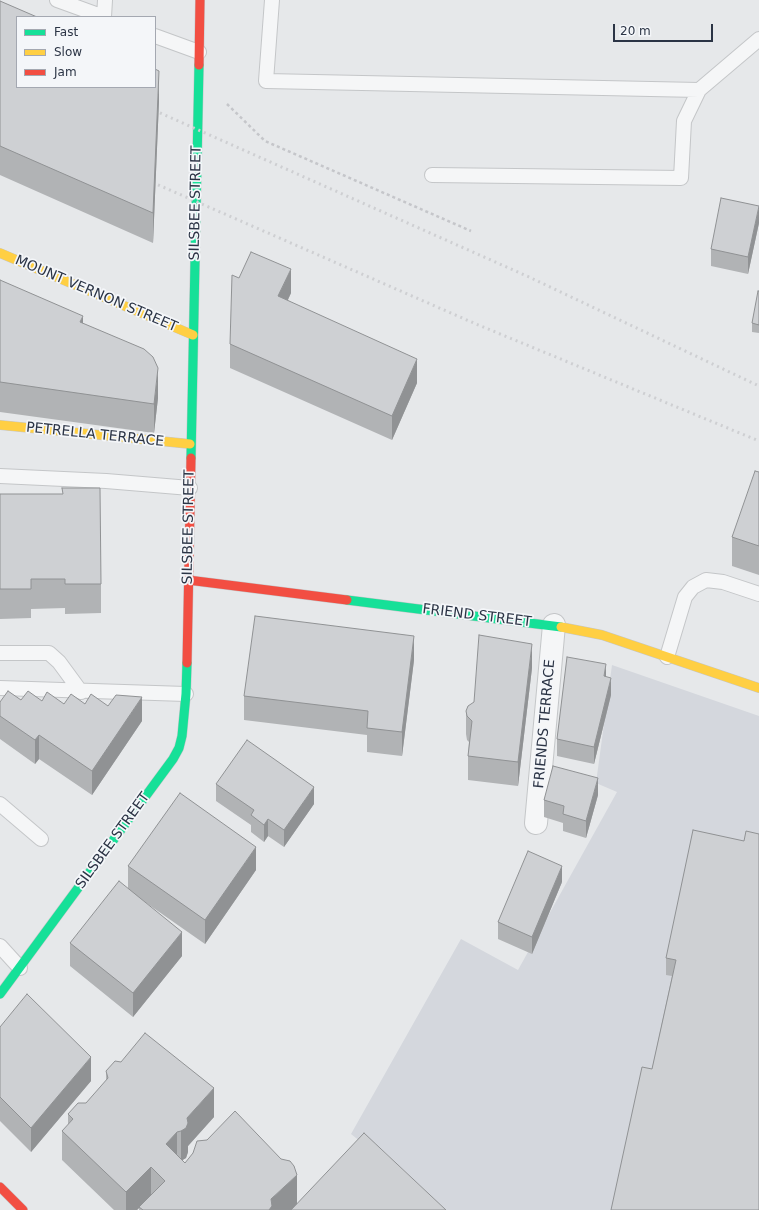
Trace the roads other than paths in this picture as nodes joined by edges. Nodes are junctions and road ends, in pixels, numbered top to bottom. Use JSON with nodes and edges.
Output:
{"nodes":[{"id":1,"x":57,"y":0,"type":"edge"},
{"id":2,"x":105,"y":0,"type":"edge"},
{"id":3,"x":200,"y":0,"type":"edge"},
{"id":4,"x":272,"y":0,"type":"edge"},
{"id":5,"x":101,"y":16,"type":"edge"},
{"id":6,"x":104,"y":16,"type":"edge"},
{"id":7,"x":156,"y":36,"type":"edge"},
{"id":8,"x":759,"y":39,"type":"edge"},
{"id":9,"x":199,"y":52,"type":"junction"},
{"id":10,"x":699,"y":90,"type":"junction"},
{"id":11,"x":432,"y":175,"type":"dead end"},
{"id":12,"x":0,"y":253,"type":"edge"},
{"id":13,"x":193,"y":335,"type":"junction"},
{"id":14,"x":0,"y":425,"type":"edge"},
{"id":15,"x":190,"y":444,"type":"junction"},
{"id":16,"x":0,"y":476,"type":"edge"},
{"id":17,"x":190,"y":488,"type":"junction"},
{"id":18,"x":188,"y":580,"type":"junction"},
{"id":19,"x":759,"y":594,"type":"edge"},
{"id":20,"x":554,"y":625,"type":"junction"},
{"id":21,"x":0,"y":653,"type":"edge"},
{"id":22,"x":667,"y":657,"type":"junction"},
{"id":23,"x":0,"y":688,"type":"edge"},
{"id":24,"x":759,"y":688,"type":"edge"},
{"id":25,"x":81,"y":692,"type":"junction"},
{"id":26,"x":186,"y":694,"type":"junction"},
{"id":27,"x":0,"y":804,"type":"edge"},
{"id":28,"x":536,"y":823,"type":"dead end"},
{"id":29,"x":42,"y":838,"type":"dead end"},
{"id":30,"x":0,"y":946,"type":"edge"},
{"id":31,"x":20,"y":968,"type":"junction"},
{"id":32,"x":0,"y":994,"type":"edge"},
{"id":33,"x":0,"y":1187,"type":"edge"},
{"id":34,"x":23,"y":1210,"type":"edge"}],
"edges":[{"from":1,"to":5,"type":"lane"},
{"from":2,"to":6,"type":"lane"},
{"from":3,"to":9,"type":"main road","name":"SILSBEE STREET"},
{"from":4,"to":10,"type":"lane"},
{"from":7,"to":9,"type":"lane"},
{"from":8,"to":10,"type":"lane"},
{"from":9,"to":13,"type":"main road","name":"SILSBEE STREET"},
{"from":10,"to":11,"type":"lane"},
{"from":12,"to":13,"type":"main road","name":"MOUNT VERNON STREET"},
{"from":13,"to":15,"type":"main road","name":"SILSBEE STREET"},
{"from":14,"to":15,"type":"main road","name":"PETRELLA TERRACE"},
{"from":15,"to":17,"type":"main road","name":"SILSBEE STREET"},
{"from":16,"to":17,"type":"lane"},
{"from":17,"to":18,"type":"main road","name":"SILSBEE STREET"},
{"from":18,"to":20,"type":"main road","name":"FRIEND STREET"},
{"from":18,"to":26,"type":"main road","name":"SILSBEE STREET"},
{"from":19,"to":22,"type":"lane"},
{"from":20,"to":22,"type":"main road","name":"FRIEND STREET"},
{"from":20,"to":28,"type":"street","name":"FRIENDS TERRACE"},
{"from":21,"to":25,"type":"lane"},
{"from":22,"to":24,"type":"main road","name":"FRIEND STREET"},
{"from":23,"to":25,"type":"lane"},
{"from":25,"to":26,"type":"lane"},
{"from":26,"to":31,"type":"main road","name":"SILSBEE STREET"},
{"from":27,"to":29,"type":"lane"},
{"from":30,"to":31,"type":"lane"},
{"from":31,"to":32,"type":"main road","name":"SILSBEE STREET"},
{"from":33,"to":34,"type":"main road"}]}
